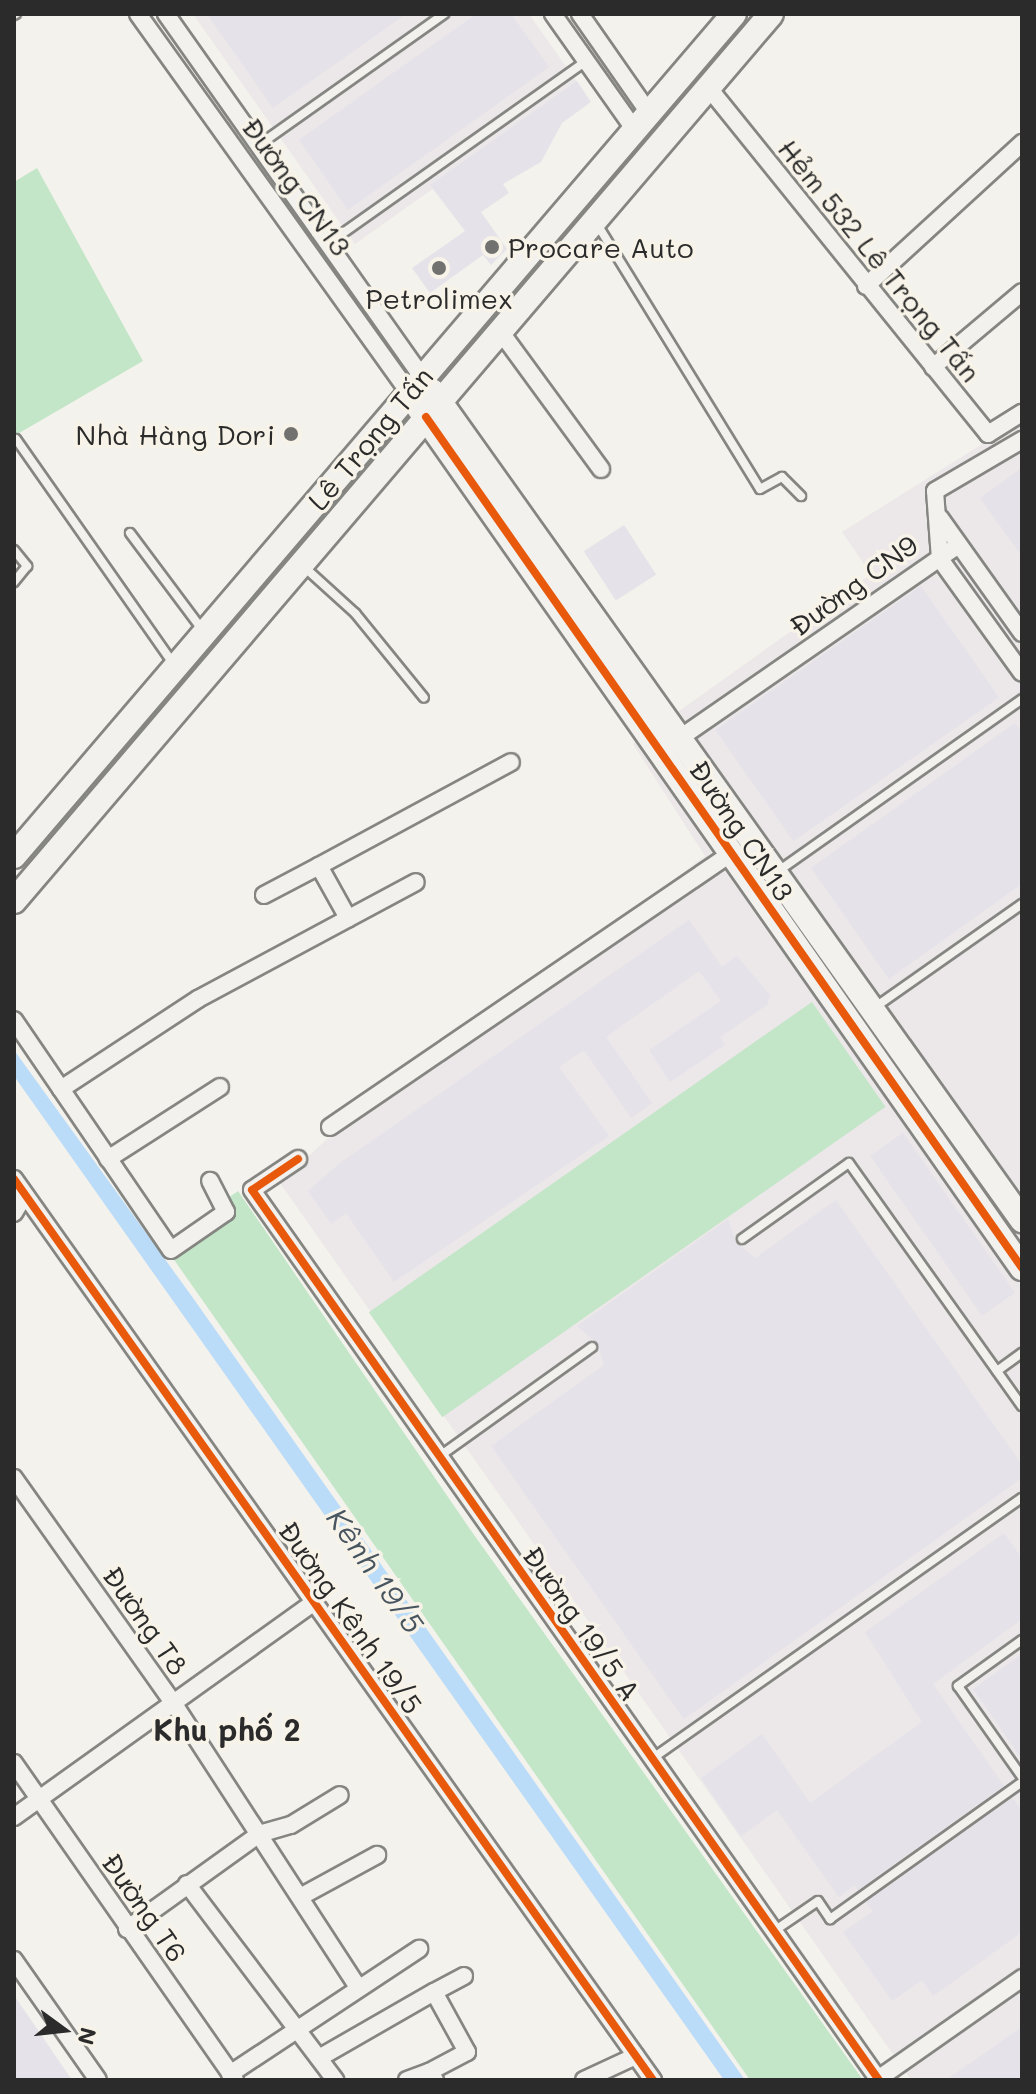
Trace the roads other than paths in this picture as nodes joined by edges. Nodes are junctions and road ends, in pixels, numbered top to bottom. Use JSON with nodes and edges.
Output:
{"nodes":[{"id":1,"x":138,"y":14,"type":"edge"},
{"id":2,"x":166,"y":14,"type":"edge"},
{"id":3,"x":444,"y":14,"type":"edge"},
{"id":4,"x":553,"y":14,"type":"edge"},
{"id":5,"x":580,"y":14,"type":"edge"},
{"id":6,"x":734,"y":14,"type":"edge"},
{"id":7,"x":771,"y":14,"type":"edge"},
{"id":8,"x":586,"y":61,"type":"junction"},
{"id":9,"x":708,"y":87,"type":"junction"},
{"id":10,"x":642,"y":121,"type":"junction"},
{"id":11,"x":247,"y":129,"type":"junction"},
{"id":12,"x":229,"y":142,"type":"junction"},
{"id":13,"x":1022,"y":143,"type":"edge"},
{"id":14,"x":259,"y":146,"type":"junction"},
{"id":15,"x":595,"y":220,"type":"junction"},
{"id":16,"x":328,"y":244,"type":"junction"},
{"id":17,"x":866,"y":286,"type":"junction"},
{"id":18,"x":1022,"y":292,"type":"edge"},
{"id":19,"x":500,"y":331,"type":"junction"},
{"id":20,"x":933,"y":367,"type":"junction"},
{"id":21,"x":415,"y":385,"type":"junction"},
{"id":22,"x":433,"y":409,"type":"junction"},
{"id":23,"x":1022,"y":413,"type":"edge"},
{"id":24,"x":16,"y":439,"type":"edge"},
{"id":25,"x":1022,"y":440,"type":"edge"},
{"id":26,"x":601,"y":469,"type":"dead end"},
{"id":27,"x":801,"y":496,"type":"dead end"},
{"id":28,"x":940,"y":518,"type":"junction"},
{"id":29,"x":130,"y":533,"type":"dead end"},
{"id":30,"x":959,"y":545,"type":"junction"},
{"id":31,"x":14,"y":550,"type":"edge"},
{"id":32,"x":940,"y":559,"type":"junction"},
{"id":33,"x":301,"y":565,"type":"junction"},
{"id":34,"x":14,"y":582,"type":"edge"},
{"id":35,"x":205,"y":632,"type":"junction"},
{"id":36,"x":1022,"y":633,"type":"edge"},
{"id":37,"x":174,"y":666,"type":"junction"},
{"id":38,"x":1022,"y":673,"type":"edge"},
{"id":39,"x":424,"y":698,"type":"dead end"},
{"id":40,"x":1022,"y":699,"type":"edge"},
{"id":41,"x":671,"y":744,"type":"junction"},
{"id":42,"x":511,"y":762,"type":"dead end"},
{"id":43,"x":730,"y":854,"type":"junction"},
{"id":44,"x":14,"y":856,"type":"edge"},
{"id":45,"x":319,"y":866,"type":"junction"},
{"id":46,"x":776,"y":873,"type":"junction"},
{"id":47,"x":416,"y":882,"type":"dead end"},
{"id":48,"x":755,"y":888,"type":"junction"},
{"id":49,"x":264,"y":895,"type":"dead end"},
{"id":50,"x":14,"y":901,"type":"edge"},
{"id":51,"x":1022,"y":904,"type":"edge"},
{"id":52,"x":348,"y":918,"type":"junction"},
{"id":53,"x":873,"y":1008,"type":"junction"},
{"id":54,"x":14,"y":1020,"type":"edge"},
{"id":55,"x":220,"y":1087,"type":"dead end"},
{"id":56,"x":61,"y":1089,"type":"junction"},
{"id":57,"x":330,"y":1127,"type":"dead end"},
{"id":58,"x":108,"y":1159,"type":"junction"},
{"id":59,"x":298,"y":1159,"type":"dead end"},
{"id":60,"x":14,"y":1179,"type":"edge"},
{"id":61,"x":210,"y":1181,"type":"dead end"},
{"id":62,"x":25,"y":1195,"type":"junction"},
{"id":63,"x":14,"y":1213,"type":"edge"},
{"id":64,"x":1022,"y":1220,"type":"edge"},
{"id":65,"x":742,"y":1239,"type":"dead end"},
{"id":66,"x":1018,"y":1255,"type":"edge"},
{"id":67,"x":592,"y":1347,"type":"dead end"},
{"id":68,"x":1022,"y":1353,"type":"edge"},
{"id":69,"x":997,"y":1371,"type":"junction"},
{"id":70,"x":1022,"y":1406,"type":"edge"},
{"id":71,"x":440,"y":1456,"type":"junction"},
{"id":72,"x":14,"y":1478,"type":"edge"},
{"id":73,"x":1022,"y":1498,"type":"edge"},
{"id":74,"x":314,"y":1602,"type":"junction"},
{"id":75,"x":1022,"y":1640,"type":"edge"},
{"id":76,"x":174,"y":1704,"type":"junction"},
{"id":77,"x":651,"y":1760,"type":"junction"},
{"id":78,"x":14,"y":1763,"type":"edge"},
{"id":79,"x":1022,"y":1780,"type":"edge"},
{"id":80,"x":340,"y":1795,"type":"dead end"},
{"id":81,"x":39,"y":1798,"type":"junction"},
{"id":82,"x":14,"y":1817,"type":"edge"},
{"id":83,"x":259,"y":1834,"type":"junction"},
{"id":84,"x":377,"y":1855,"type":"dead end"},
{"id":85,"x":187,"y":1884,"type":"junction"},
{"id":86,"x":300,"y":1897,"type":"junction"},
{"id":87,"x":127,"y":1929,"type":"junction"},
{"id":88,"x":773,"y":1932,"type":"junction"},
{"id":89,"x":419,"y":1949,"type":"dead end"},
{"id":90,"x":14,"y":1960,"type":"edge"},
{"id":91,"x":464,"y":1976,"type":"dead end"},
{"id":92,"x":1022,"y":1978,"type":"edge"},
{"id":93,"x":358,"y":1987,"type":"junction"},
{"id":94,"x":434,"y":1992,"type":"junction"},
{"id":95,"x":297,"y":2026,"type":"junction"},
{"id":96,"x":636,"y":2056,"type":"junction"},
{"id":97,"x":319,"y":2058,"type":"junction"},
{"id":98,"x":432,"y":2076,"type":"edge"},
{"id":99,"x":233,"y":2077,"type":"edge"},
{"id":100,"x":98,"y":2080,"type":"edge"},
{"id":101,"x":335,"y":2080,"type":"edge"},
{"id":102,"x":407,"y":2080,"type":"edge"},
{"id":103,"x":584,"y":2080,"type":"edge"},
{"id":104,"x":653,"y":2080,"type":"edge"},
{"id":105,"x":878,"y":2080,"type":"edge"}],
"edges":[{"from":1,"to":12,"type":"street","name":"Đường CN13"},
{"from":2,"to":11,"type":"street","name":"Đường CN13"},
{"from":3,"to":14,"type":"lane"},
{"from":4,"to":8,"type":"street"},
{"from":5,"to":10,"type":"street"},
{"from":6,"to":10,"type":"main road","name":"Lê Trọng Tấn"},
{"from":7,"to":9,"type":"main road","name":"Lê Trọng Tấn"},
{"from":8,"to":10,"type":"street"},
{"from":8,"to":16,"type":"lane"},
{"from":9,"to":15,"type":"main road","name":"Lê Trọng Tấn"},
{"from":9,"to":17,"type":"street","name":"Hẻm 532 Lê Trọng Tấn"},
{"from":10,"to":21,"type":"main road","name":"Lê Trọng Tấn"},
{"from":11,"to":12,"type":"street"},
{"from":11,"to":14,"type":"street","name":"Đường CN13"},
{"from":12,"to":21,"type":"street","name":"Đường CN13"},
{"from":13,"to":17,"type":"street"},
{"from":14,"to":16,"type":"street","name":"Đường CN13"},
{"from":15,"to":19,"type":"main road","name":"Lê Trọng Tấn"},
{"from":15,"to":27,"type":"lane"},
{"from":16,"to":21,"type":"street","name":"Đường CN13"},
{"from":17,"to":20,"type":"street","name":"Hẻm 532 Lê Trọng Tấn"},
{"from":18,"to":20,"type":"street"},
{"from":19,"to":22,"type":"main road","name":"Lê Trọng Tấn"},
{"from":19,"to":26,"type":"street"},
{"from":20,"to":23,"type":"street","name":"Hẻm 532 Lê Trọng Tấn"},
{"from":21,"to":22,"type":"main road","name":"Đường CN13"},
{"from":21,"to":35,"type":"main road","name":"Lê Trọng Tấn"},
{"from":22,"to":33,"type":"main road","name":"Lê Trọng Tấn"},
{"from":22,"to":41,"type":"main road","name":"Đường CN13"},
{"from":24,"to":37,"type":"lane"},
{"from":25,"to":28,"type":"street","name":"Đường CN9"},
{"from":28,"to":30,"type":"street"},
{"from":28,"to":32,"type":"street","name":"Đường CN9"},
{"from":29,"to":35,"type":"lane"},
{"from":30,"to":32,"type":"street"},
{"from":30,"to":36,"type":"street"},
{"from":31,"to":34,"type":"lane"},
{"from":32,"to":38,"type":"street"},
{"from":32,"to":41,"type":"street","name":"Đường CN9"},
{"from":33,"to":39,"type":"lane"},
{"from":33,"to":50,"type":"main road","name":"Lê Trọng Tấn"},
{"from":35,"to":37,"type":"main road","name":"Lê Trọng Tấn"},
{"from":37,"to":44,"type":"main road","name":"Lê Trọng Tấn"},
{"from":40,"to":46,"type":"lane"},
{"from":41,"to":43,"type":"main road","name":"Đường CN13"},
{"from":41,"to":46,"type":"main road","name":"Đường CN13"},
{"from":42,"to":45,"type":"street"},
{"from":43,"to":48,"type":"main road","name":"Đường CN13"},
{"from":43,"to":57,"type":"street"},
{"from":45,"to":49,"type":"street"},
{"from":45,"to":52,"type":"street"},
{"from":46,"to":48,"type":"street"},
{"from":46,"to":53,"type":"main road","name":"Đường CN13"},
{"from":47,"to":52,"type":"street"},
{"from":48,"to":66,"type":"main road","name":"Đường CN13"},
{"from":51,"to":53,"type":"lane"},
{"from":52,"to":56,"type":"street"},
{"from":53,"to":64,"type":"main road","name":"Đường CN13"},
{"from":54,"to":56,"type":"street"},
{"from":55,"to":58,"type":"street"},
{"from":56,"to":58,"type":"street"},
{"from":58,"to":61,"type":"street"},
{"from":59,"to":71,"type":"street","name":"Đường 19/5 A"},
{"from":60,"to":62,"type":"street","name":"Đường Kênh 19/5"},
{"from":62,"to":63,"type":"street"},
{"from":62,"to":74,"type":"street","name":"Đường Kênh 19/5"},
{"from":65,"to":69,"type":"lane"},
{"from":67,"to":71,"type":"lane"},
{"from":68,"to":69,"type":"lane"},
{"from":69,"to":70,"type":"lane"},
{"from":71,"to":77,"type":"street","name":"Đường 19/5 A"},
{"from":72,"to":76,"type":"street","name":"Đường T8"},
{"from":73,"to":77,"type":"lane"},
{"from":74,"to":76,"type":"street"},
{"from":74,"to":96,"type":"street","name":"Đường Kênh 19/5"},
{"from":75,"to":79,"type":"lane"},
{"from":76,"to":81,"type":"street"},
{"from":76,"to":83,"type":"street","name":"Đường T8"},
{"from":77,"to":88,"type":"street","name":"Đường 19/5 A"},
{"from":78,"to":81,"type":"street","name":"Đường T6"},
{"from":79,"to":88,"type":"lane"},
{"from":80,"to":83,"type":"street"},
{"from":81,"to":82,"type":"street"},
{"from":81,"to":87,"type":"street","name":"Đường T6"},
{"from":83,"to":85,"type":"street"},
{"from":83,"to":86,"type":"street","name":"Đường T8"},
{"from":84,"to":86,"type":"street"},
{"from":85,"to":87,"type":"street"},
{"from":85,"to":95,"type":"street"},
{"from":86,"to":93,"type":"street","name":"Đường T8"},
{"from":87,"to":99,"type":"street","name":"Đường T6"},
{"from":88,"to":105,"type":"street","name":"Đường 19/5 A"},
{"from":89,"to":93,"type":"street"},
{"from":90,"to":100,"type":"street"},
{"from":91,"to":94,"type":"street"},
{"from":92,"to":105,"type":"street"},
{"from":93,"to":95,"type":"street"},
{"from":94,"to":97,"type":"street"},
{"from":94,"to":98,"type":"street"},
{"from":95,"to":97,"type":"street"},
{"from":95,"to":99,"type":"street"},
{"from":96,"to":103,"type":"street"},
{"from":96,"to":104,"type":"street","name":"Đường Kênh 19/5"},
{"from":97,"to":101,"type":"street"},
{"from":98,"to":102,"type":"street"}]}
